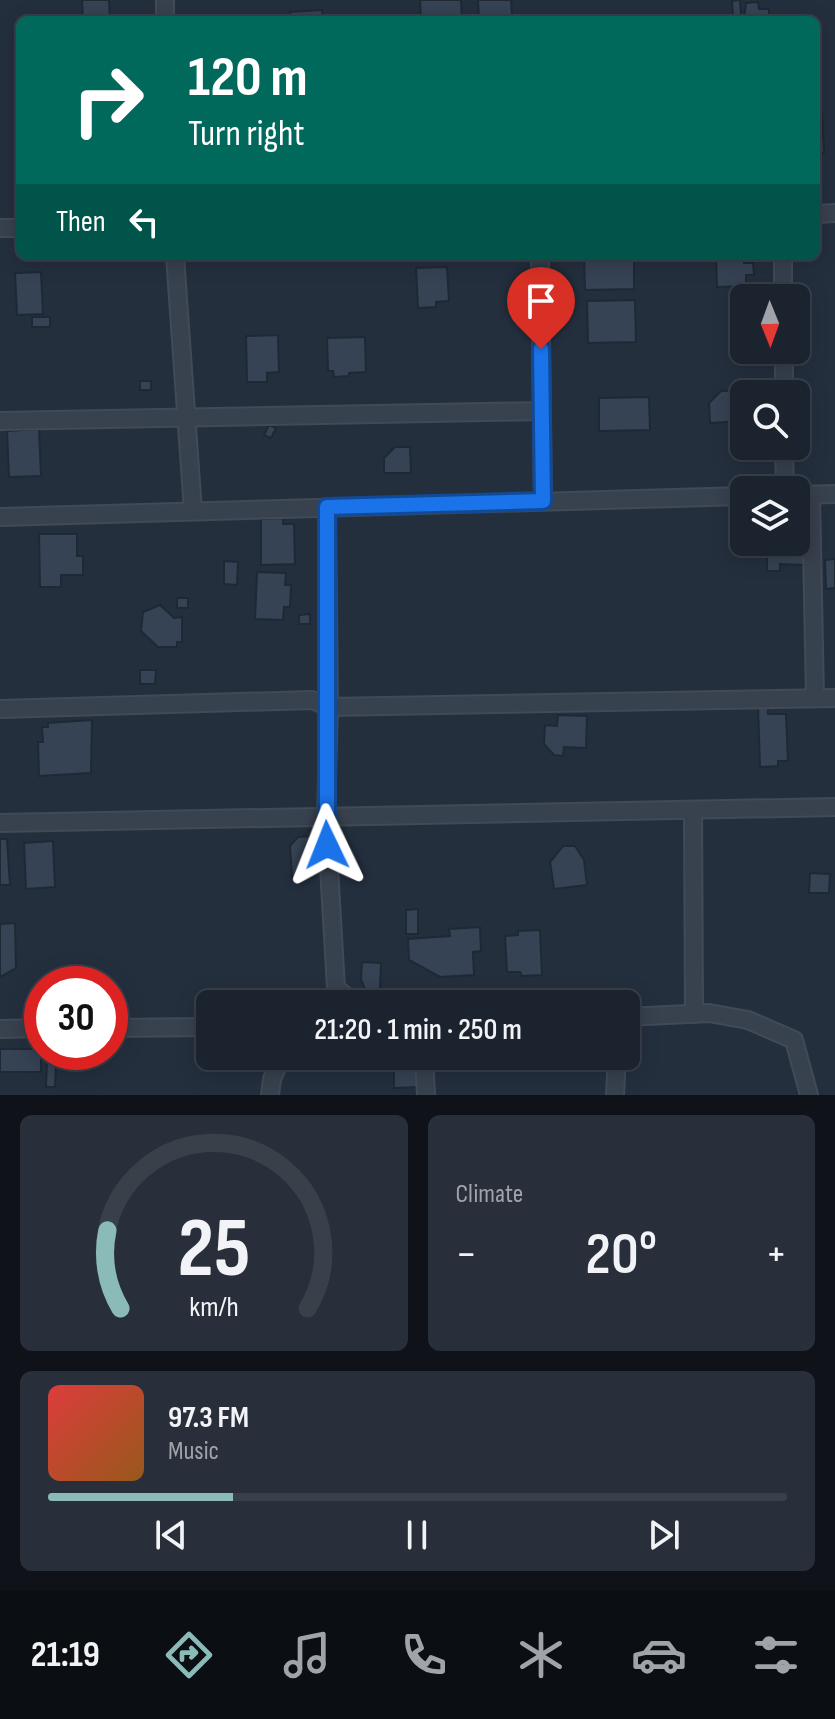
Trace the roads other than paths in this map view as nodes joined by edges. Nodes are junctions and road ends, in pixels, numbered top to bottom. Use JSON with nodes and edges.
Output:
{"nodes":[{"id":1,"x":175,"y":260,"type":"edge"},
{"id":2,"x":540,"y":260,"type":"edge"},
{"id":3,"x":783,"y":260,"type":"edge"},
{"id":4,"x":783,"y":284,"type":"edge"},
{"id":5,"x":542,"y":411,"type":"junction"},
{"id":6,"x":188,"y":417,"type":"junction"},
{"id":7,"x":0,"y":421,"type":"edge"},
{"id":8,"x":835,"y":494,"type":"edge"},
{"id":9,"x":810,"y":495,"type":"edge"},
{"id":10,"x":730,"y":496,"type":"edge"},
{"id":11,"x":543,"y":501,"type":"junction"},
{"id":12,"x":327,"y":507,"type":"junction"},
{"id":13,"x":193,"y":511,"type":"junction"},
{"id":14,"x":0,"y":517,"type":"edge"},
{"id":15,"x":807,"y":556,"type":"edge"},
{"id":16,"x":815,"y":698,"type":"junction"},
{"id":17,"x":835,"y":698,"type":"edge"},
{"id":18,"x":329,"y":707,"type":"junction"},
{"id":19,"x":0,"y":709,"type":"edge"},
{"id":20,"x":835,"y":807,"type":"edge"},
{"id":21,"x":693,"y":810,"type":"junction"},
{"id":22,"x":326,"y":816,"type":"junction"},
{"id":23,"x":0,"y":823,"type":"edge"},
{"id":24,"x":338,"y":990,"type":"edge"},
{"id":25,"x":694,"y":1014,"type":"junction"},
{"id":26,"x":640,"y":1016,"type":"edge"},
{"id":27,"x":196,"y":1027,"type":"edge"},
{"id":28,"x":24,"y":1028,"type":"edge"},
{"id":29,"x":128,"y":1028,"type":"edge"},
{"id":30,"x":0,"y":1029,"type":"edge"},
{"id":31,"x":276,"y":1070,"type":"edge"},
{"id":32,"x":425,"y":1070,"type":"edge"},
{"id":33,"x":616,"y":1070,"type":"edge"},
{"id":34,"x":270,"y":1095,"type":"edge"},
{"id":35,"x":426,"y":1095,"type":"edge"},
{"id":36,"x":615,"y":1095,"type":"edge"},
{"id":37,"x":809,"y":1095,"type":"edge"}],
"edges":[{"from":1,"to":6,"type":"street"},
{"from":2,"to":5,"type":"street"},
{"from":3,"to":4,"type":"street"},
{"from":5,"to":6,"type":"street"},
{"from":5,"to":11,"type":"street"},
{"from":6,"to":7,"type":"street"},
{"from":6,"to":13,"type":"street"},
{"from":8,"to":9,"type":"street"},
{"from":10,"to":11,"type":"street"},
{"from":11,"to":12,"type":"street"},
{"from":12,"to":13,"type":"street"},
{"from":12,"to":18,"type":"street"},
{"from":13,"to":14,"type":"street"},
{"from":15,"to":16,"type":"street"},
{"from":16,"to":17,"type":"street"},
{"from":16,"to":18,"type":"street"},
{"from":18,"to":19,"type":"street"},
{"from":18,"to":22,"type":"street"},
{"from":20,"to":21,"type":"street"},
{"from":21,"to":22,"type":"street"},
{"from":21,"to":25,"type":"street"},
{"from":22,"to":23,"type":"street"},
{"from":22,"to":24,"type":"street"},
{"from":25,"to":26,"type":"street"},
{"from":25,"to":37,"type":"street"},
{"from":27,"to":29,"type":"street"},
{"from":28,"to":30,"type":"street"},
{"from":31,"to":34,"type":"street"},
{"from":32,"to":35,"type":"street"},
{"from":33,"to":36,"type":"street"}]}
